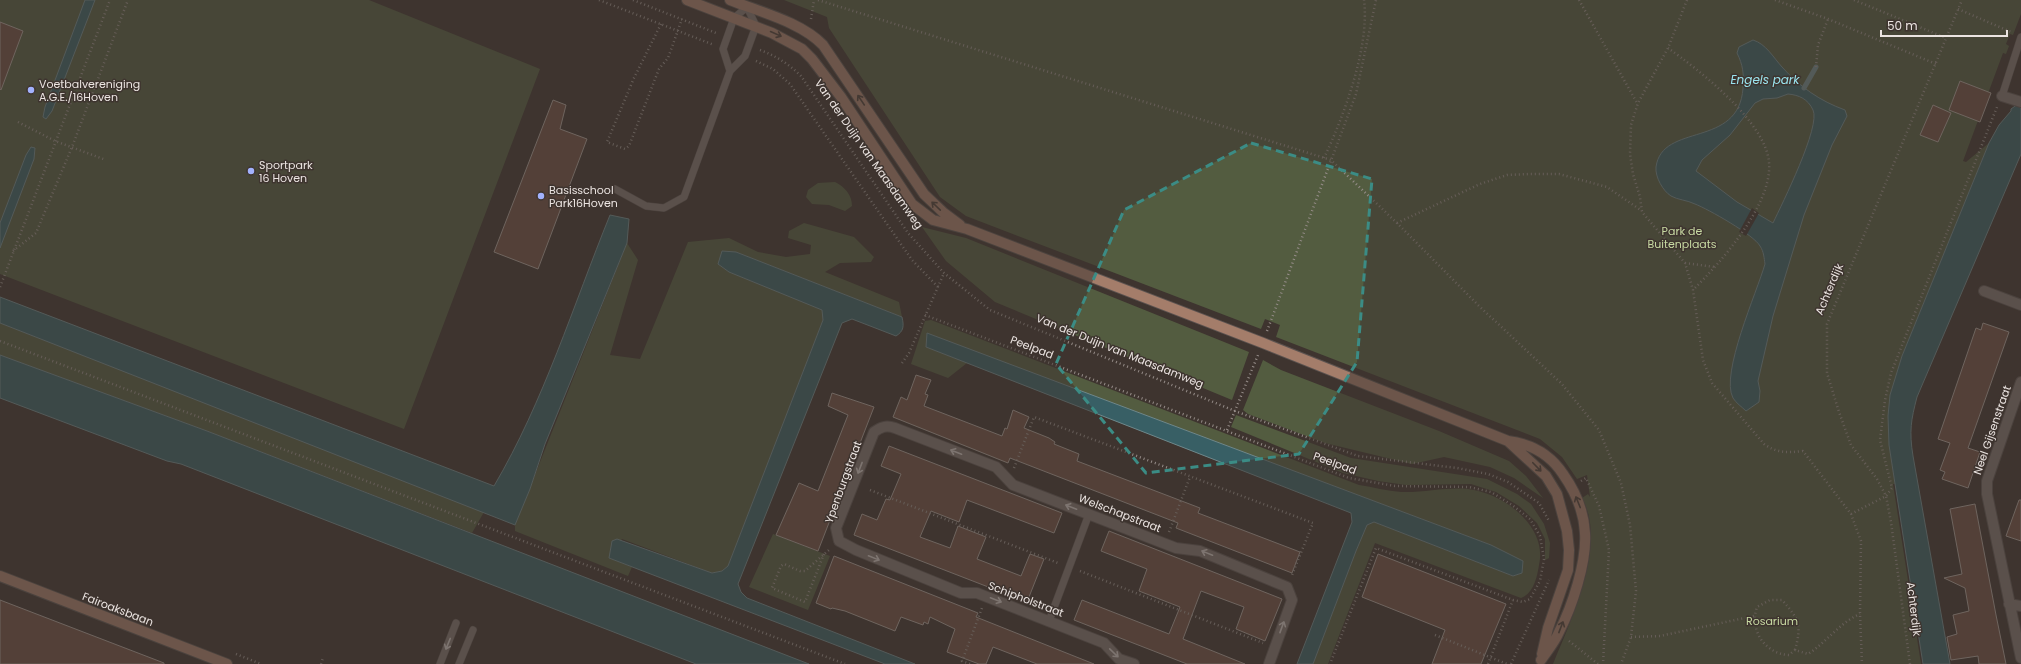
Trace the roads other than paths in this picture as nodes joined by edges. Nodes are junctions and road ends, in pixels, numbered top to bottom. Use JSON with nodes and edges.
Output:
{"nodes":[{"id":1,"x":688,"y":0,"type":"edge"},
{"id":2,"x":730,"y":0,"type":"edge"},
{"id":3,"x":748,"y":3,"type":"edge"},
{"id":4,"x":734,"y":18,"type":"junction"},
{"id":5,"x":756,"y":26,"type":"junction"},
{"id":6,"x":2021,"y":37,"type":"edge"},
{"id":7,"x":730,"y":71,"type":"junction"},
{"id":8,"x":2002,"y":96,"type":"joint"},
{"id":9,"x":2019,"y":101,"type":"edge"},
{"id":10,"x":615,"y":189,"type":"dead end"},
{"id":11,"x":967,"y":229,"type":"junction"},
{"id":12,"x":1984,"y":291,"type":"dead end"},
{"id":13,"x":2021,"y":305,"type":"edge"},
{"id":14,"x":2021,"y":382,"type":"edge"},
{"id":15,"x":874,"y":432,"type":"joint"},
{"id":16,"x":1508,"y":441,"type":"junction"},
{"id":17,"x":1089,"y":514,"type":"junction"},
{"id":18,"x":839,"y":541,"type":"joint"},
{"id":19,"x":0,"y":576,"type":"edge"},
{"id":20,"x":2009,"y":604,"type":"junction"},
{"id":21,"x":2021,"y":606,"type":"edge"},
{"id":22,"x":1049,"y":621,"type":"junction"},
{"id":23,"x":456,"y":623,"type":"dead end"},
{"id":24,"x":472,"y":630,"type":"dead end"},
{"id":25,"x":2021,"y":658,"type":"edge"},
{"id":26,"x":1540,"y":662,"type":"edge"},
{"id":27,"x":227,"y":664,"type":"edge"},
{"id":28,"x":440,"y":664,"type":"edge"},
{"id":29,"x":459,"y":664,"type":"edge"},
{"id":30,"x":1134,"y":664,"type":"edge"},
{"id":31,"x":1269,"y":664,"type":"edge"}],
"edges":[{"from":1,"to":4,"type":"street","name":"Van der Duijn van Maasdamweg"},
{"from":2,"to":3,"type":"street","name":"Van der Duijn van Maasdamweg"},
{"from":3,"to":4,"type":"lane"},
{"from":3,"to":5,"type":"lane"},
{"from":11,"to":3,"type":"street","name":"Van der Duijn van Maasdamweg","one_way":true},
{"from":4,"to":5,"type":"street","name":"Van der Duijn van Maasdamweg"},
{"from":4,"to":7,"type":"lane"},
{"from":5,"to":7,"type":"lane"},
{"from":5,"to":11,"type":"street","name":"Van der Duijn van Maasdamweg","one_way":true},
{"from":6,"to":8,"type":"lane"},
{"from":7,"to":10,"type":"lane"},
{"from":8,"to":9,"type":"street"},
{"from":11,"to":16,"type":"street","name":"Van der Duijn van Maasdamweg"},
{"from":12,"to":13,"type":"street"},
{"from":14,"to":20,"type":"street","name":"Neel Gijsenstraat"},
{"from":17,"to":15,"type":"street","name":"Welschapstraat","one_way":true},
{"from":15,"to":18,"type":"street","name":"Ypenburgstraat","one_way":true},
{"from":16,"to":26,"type":"street","name":"Van der Duijn van Maasdamweg","one_way":true},
{"from":26,"to":16,"type":"street","name":"Van der Duijn van Maasdamweg","one_way":true},
{"from":17,"to":22,"type":"lane"},
{"from":31,"to":17,"type":"street","name":"Welschapstraat","one_way":true},
{"from":18,"to":22,"type":"street","name":"Schipholstraat","one_way":true},
{"from":19,"to":27,"type":"street","name":"Fairoaksbaan"},
{"from":20,"to":21,"type":"street"},
{"from":20,"to":25,"type":"street","name":"Neel Gijsenstraat"},
{"from":22,"to":30,"type":"street","name":"Schipholstraat","one_way":true},
{"from":23,"to":28,"type":"lane","one_way":true},
{"from":24,"to":29,"type":"lane"}]}
